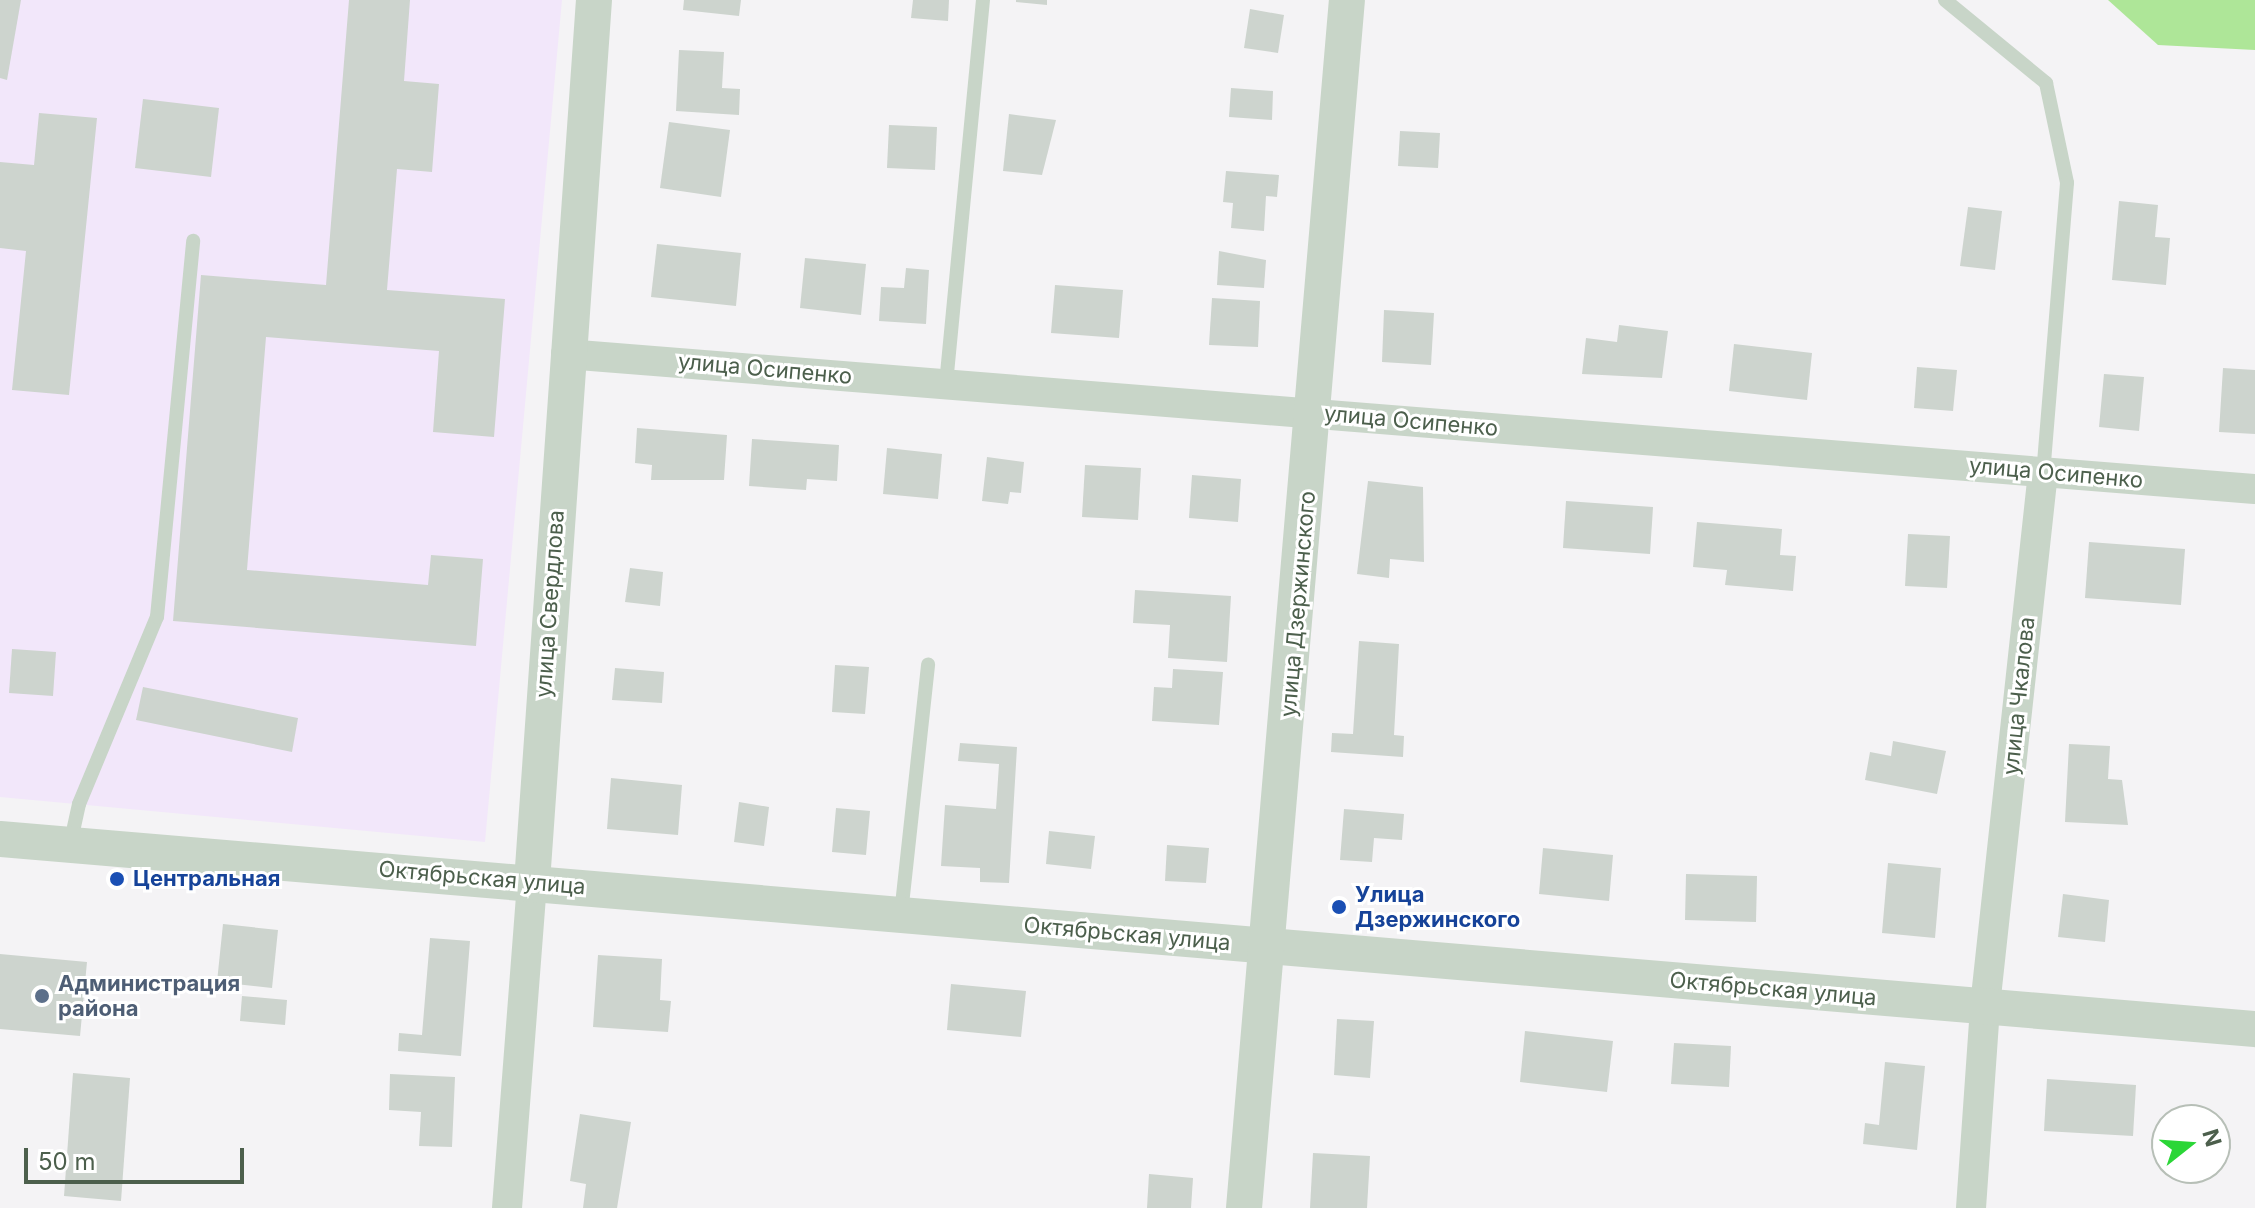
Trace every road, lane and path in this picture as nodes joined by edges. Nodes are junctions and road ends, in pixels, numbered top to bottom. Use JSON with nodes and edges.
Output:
{"nodes":[{"id":1,"x":594,"y":0,"type":"edge"},
{"id":2,"x":983,"y":0,"type":"edge"},
{"id":3,"x":1347,"y":0,"type":"edge"},
{"id":4,"x":1945,"y":0,"type":"edge"},
{"id":5,"x":193,"y":241,"type":"dead end"},
{"id":6,"x":566,"y":354,"type":"junction"},
{"id":7,"x":946,"y":384,"type":"junction"},
{"id":8,"x":1314,"y":413,"type":"junction"},
{"id":9,"x":2043,"y":472,"type":"junction"},
{"id":10,"x":2255,"y":489,"type":"edge"},
{"id":11,"x":928,"y":664,"type":"dead end"},
{"id":12,"x":0,"y":839,"type":"edge"},
{"id":13,"x":70,"y":845,"type":"junction"},
{"id":14,"x":532,"y":882,"type":"junction"},
{"id":15,"x":901,"y":914,"type":"junction"},
{"id":16,"x":1271,"y":947,"type":"junction"},
{"id":17,"x":1985,"y":1006,"type":"junction"},
{"id":18,"x":2255,"y":1029,"type":"edge"},
{"id":19,"x":507,"y":1208,"type":"edge"},
{"id":20,"x":1244,"y":1208,"type":"edge"},
{"id":21,"x":1971,"y":1208,"type":"edge"}],
"edges":[{"from":1,"to":6,"type":"street","name":"улица Свердлова"},
{"from":2,"to":7,"type":"lane"},
{"from":3,"to":8,"type":"street","name":"улица Дзержинского"},
{"from":4,"to":9,"type":"lane","name":"улица Чкалова"},
{"from":5,"to":13,"type":"lane"},
{"from":6,"to":7,"type":"street","name":"улица Осипенко"},
{"from":6,"to":14,"type":"street","name":"улица Свердлова"},
{"from":7,"to":8,"type":"street","name":"улица Осипенко"},
{"from":8,"to":9,"type":"street","name":"улица Осипенко"},
{"from":8,"to":16,"type":"street","name":"улица Дзержинского"},
{"from":9,"to":10,"type":"street","name":"улица Осипенко"},
{"from":9,"to":17,"type":"street","name":"улица Чкалова"},
{"from":11,"to":15,"type":"lane"},
{"from":12,"to":13,"type":"street","name":"Октябрьская улица"},
{"from":13,"to":14,"type":"street","name":"Октябрьская улица"},
{"from":14,"to":15,"type":"street","name":"Октябрьская улица"},
{"from":14,"to":19,"type":"street","name":"улица Свердлова"},
{"from":15,"to":16,"type":"street","name":"Октябрьская улица"},
{"from":16,"to":17,"type":"street","name":"Октябрьская улица"},
{"from":16,"to":20,"type":"street","name":"улица Дзержинского"},
{"from":17,"to":18,"type":"street","name":"Октябрьская улица"},
{"from":17,"to":21,"type":"street","name":"улица Чкалова"}]}
